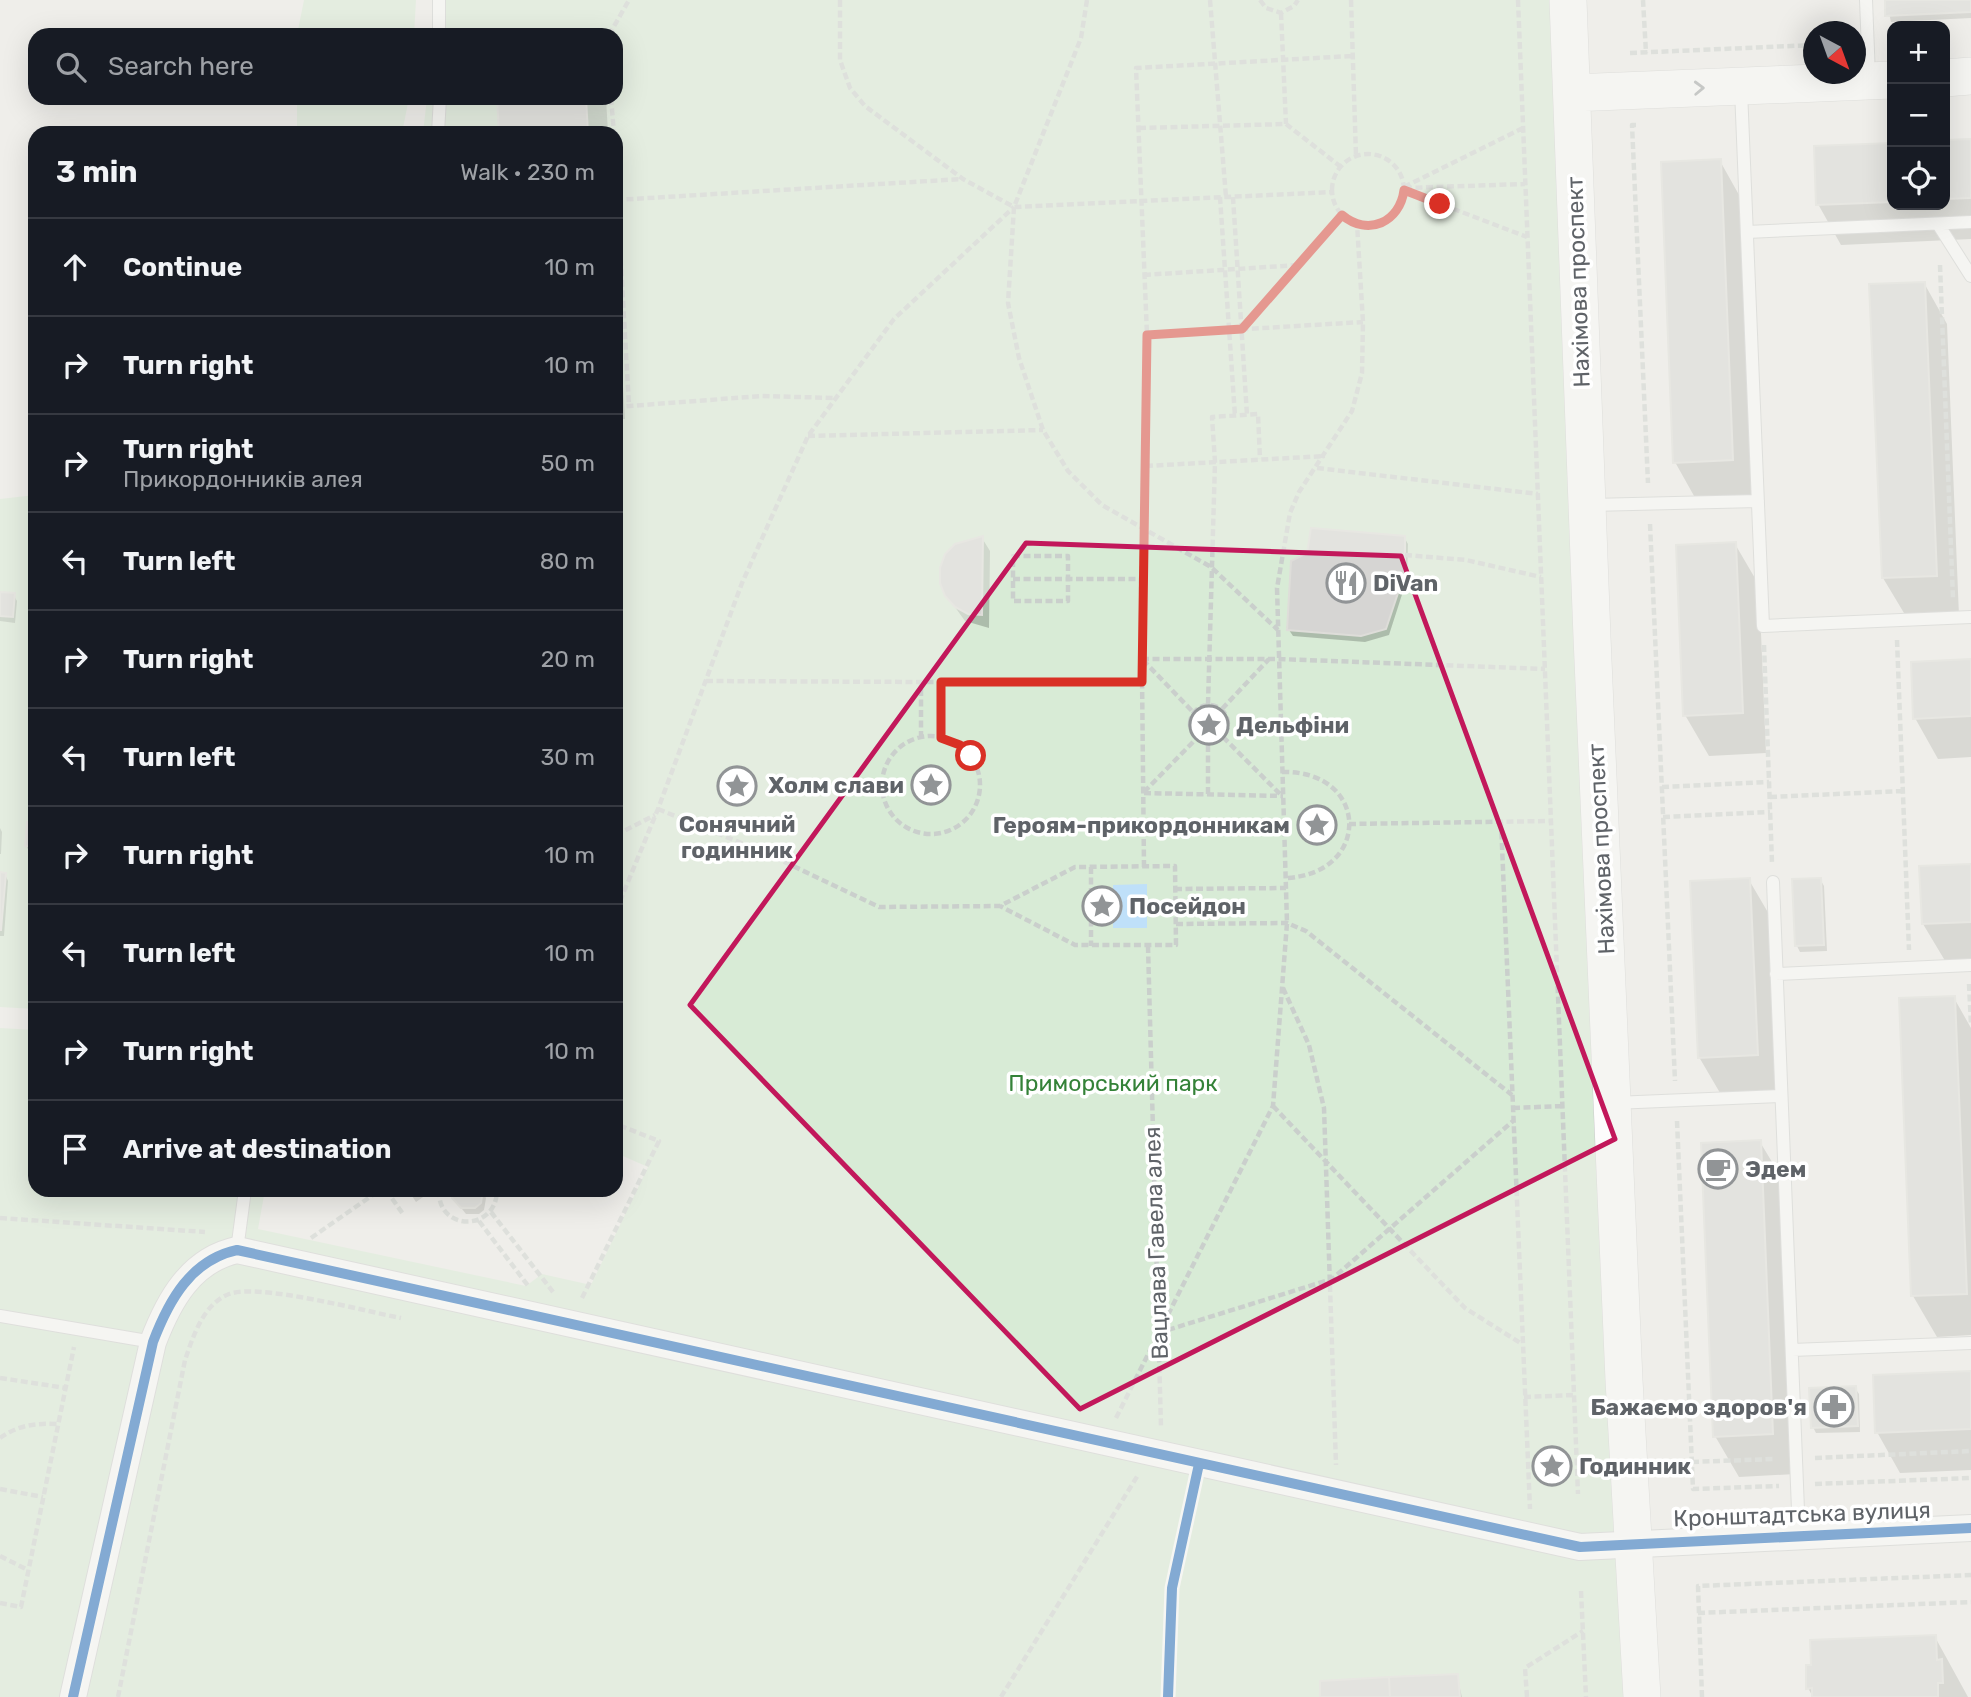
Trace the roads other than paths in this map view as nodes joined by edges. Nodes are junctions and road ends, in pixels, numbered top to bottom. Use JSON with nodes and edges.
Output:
{"nodes":[{"id":1,"x":439,"y":0,"type":"edge"},
{"id":2,"x":1569,"y":0,"type":"edge"},
{"id":3,"x":1866,"y":0,"type":"edge"},
{"id":4,"x":439,"y":28,"type":"edge"},
{"id":5,"x":1971,"y":76,"type":"edge"},
{"id":6,"x":1950,"y":78,"type":"edge"},
{"id":7,"x":1881,"y":80,"type":"edge"},
{"id":8,"x":1741,"y":86,"type":"junction"},
{"id":9,"x":1572,"y":93,"type":"junction"},
{"id":10,"x":440,"y":105,"type":"edge"},
{"id":11,"x":438,"y":126,"type":"edge"},
{"id":12,"x":1971,"y":222,"type":"edge"},
{"id":13,"x":1938,"y":224,"type":"junction"},
{"id":14,"x":1747,"y":232,"type":"junction"},
{"id":15,"x":1971,"y":276,"type":"edge"},
{"id":16,"x":1758,"y":501,"type":"junction"},
{"id":17,"x":1588,"y":505,"type":"junction"},
{"id":18,"x":1971,"y":617,"type":"edge"},
{"id":19,"x":1773,"y":882,"type":"road end"},
{"id":20,"x":1970,"y":965,"type":"edge"},
{"id":21,"x":1776,"y":974,"type":"junction"},
{"id":22,"x":1781,"y":1096,"type":"junction"},
{"id":23,"x":1613,"y":1103,"type":"junction"},
{"id":24,"x":244,"y":1197,"type":"edge"},
{"id":25,"x":237,"y":1243,"type":"junction"},
{"id":26,"x":0,"y":1316,"type":"edge"},
{"id":27,"x":153,"y":1342,"type":"junction"},
{"id":28,"x":1971,"y":1343,"type":"edge"},
{"id":29,"x":1792,"y":1350,"type":"junction"},
{"id":30,"x":1971,"y":1528,"type":"edge"},
{"id":31,"x":1799,"y":1535,"type":"junction"},
{"id":32,"x":1635,"y":1543,"type":"junction"},
{"id":33,"x":73,"y":1697,"type":"edge"},
{"id":34,"x":1642,"y":1697,"type":"edge"}],
"edges":[{"from":1,"to":4,"type":"lane"},
{"from":2,"to":9,"type":"main road","name":"Нахімова проспект"},
{"from":3,"to":7,"type":"lane"},
{"from":5,"to":6,"type":"main road"},
{"from":7,"to":8,"type":"main road"},
{"from":9,"to":8,"type":"main road","one_way":true},
{"from":8,"to":14,"type":"lane"},
{"from":9,"to":17,"type":"main road","name":"Нахімова проспект"},
{"from":10,"to":11,"type":"lane"},
{"from":12,"to":13,"type":"lane"},
{"from":13,"to":14,"type":"lane"},
{"from":13,"to":15,"type":"lane"},
{"from":14,"to":16,"type":"lane"},
{"from":16,"to":17,"type":"lane"},
{"from":16,"to":18,"type":"lane"},
{"from":17,"to":23,"type":"main road","name":"Нахімова проспект"},
{"from":19,"to":21,"type":"lane"},
{"from":20,"to":21,"type":"lane"},
{"from":21,"to":22,"type":"lane"},
{"from":22,"to":23,"type":"lane"},
{"from":22,"to":29,"type":"lane"},
{"from":23,"to":32,"type":"main road","name":"Нахімова проспект"},
{"from":24,"to":25,"type":"lane"},
{"from":25,"to":27,"type":"street"},
{"from":25,"to":32,"type":"street","name":"Кронштадтська вулиця"},
{"from":26,"to":27,"type":"lane"},
{"from":27,"to":33,"type":"street"},
{"from":28,"to":29,"type":"lane"},
{"from":29,"to":31,"type":"lane"},
{"from":30,"to":31,"type":"street","name":"Кронштадтська вулиця"},
{"from":31,"to":32,"type":"street","name":"Кронштадтська вулиця"},
{"from":32,"to":34,"type":"main road","name":"Нахімова проспект"}]}
